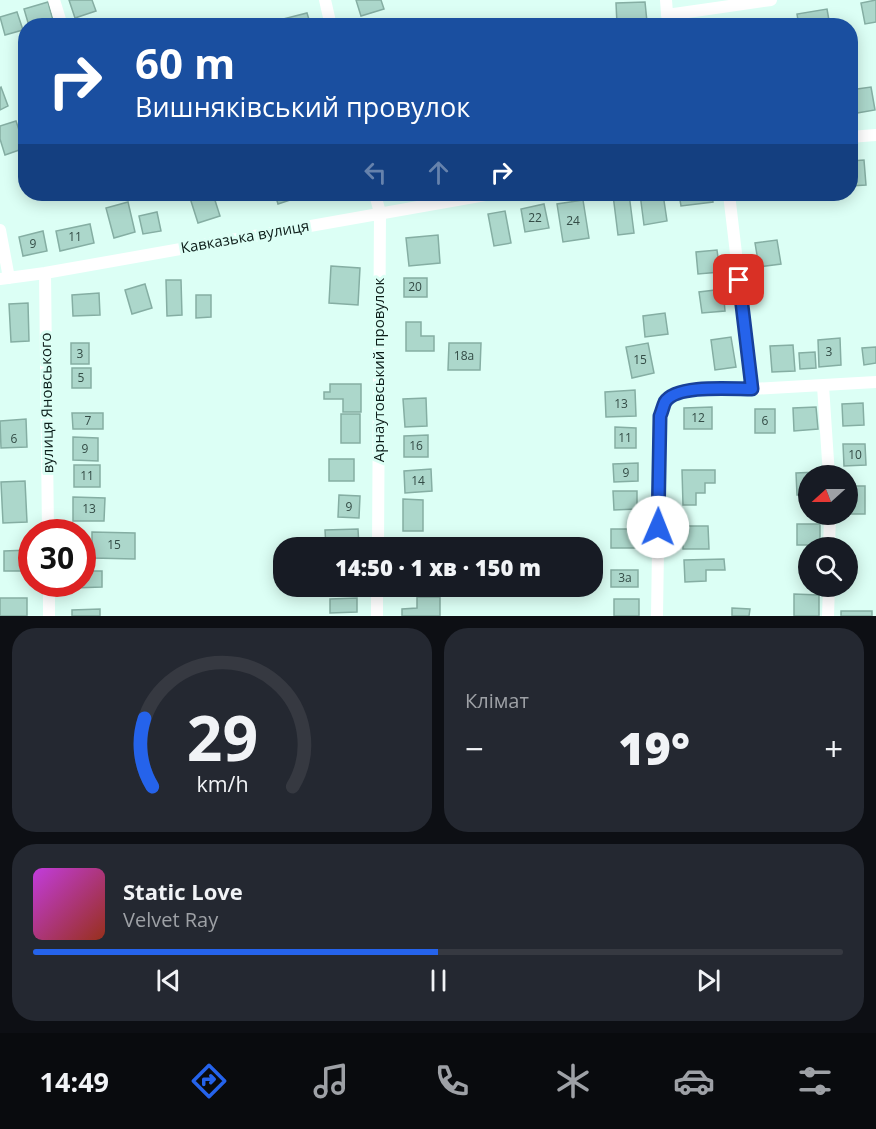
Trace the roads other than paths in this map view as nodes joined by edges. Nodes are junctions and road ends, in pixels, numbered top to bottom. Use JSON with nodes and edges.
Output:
{"nodes":[{"id":1,"x":54,"y":0,"type":"edge"},
{"id":2,"x":325,"y":0,"type":"edge"},
{"id":3,"x":666,"y":0,"type":"edge"},
{"id":4,"x":771,"y":0,"type":"edge"},
{"id":5,"x":60,"y":18,"type":"edge"},
{"id":6,"x":329,"y":18,"type":"edge"},
{"id":7,"x":667,"y":18,"type":"edge"},
{"id":8,"x":677,"y":18,"type":"edge"},
{"id":9,"x":876,"y":135,"type":"edge"},
{"id":10,"x":858,"y":136,"type":"edge"},
{"id":11,"x":377,"y":201,"type":"edge"},
{"id":12,"x":450,"y":201,"type":"edge"},
{"id":13,"x":730,"y":201,"type":"edge"},
{"id":14,"x":380,"y":213,"type":"junction"},
{"id":15,"x":0,"y":230,"type":"edge"},
{"id":16,"x":45,"y":273,"type":"junction"},
{"id":17,"x":4,"y":278,"type":"edge"},
{"id":18,"x":876,"y":382,"type":"edge"},
{"id":19,"x":823,"y":386,"type":"junction"},
{"id":20,"x":752,"y":389,"type":"junction"},
{"id":21,"x":829,"y":465,"type":"edge"},
{"id":22,"x":48,"y":519,"type":"edge"},
{"id":23,"x":378,"y":537,"type":"edge"},
{"id":24,"x":49,"y":597,"type":"edge"},
{"id":25,"x":377,"y":597,"type":"edge"},
{"id":26,"x":829,"y":597,"type":"edge"},
{"id":27,"x":49,"y":616,"type":"edge"},
{"id":28,"x":377,"y":616,"type":"edge"},
{"id":29,"x":657,"y":616,"type":"edge"},
{"id":30,"x":828,"y":616,"type":"edge"}],
"edges":[{"from":1,"to":5,"type":"street"},
{"from":2,"to":6,"type":"street"},
{"from":3,"to":7,"type":"street"},
{"from":4,"to":8,"type":"street"},
{"from":9,"to":10,"type":"street"},
{"from":11,"to":14,"type":"street","name":"Арнаутовський провулок"},
{"from":12,"to":14,"type":"street","name":"Кавказька вулиця"},
{"from":13,"to":20,"type":"street"},
{"from":14,"to":16,"type":"street","name":"Кавказька вулиця"},
{"from":14,"to":23,"type":"street","name":"Арнаутовський провулок"},
{"from":15,"to":17,"type":"street"},
{"from":16,"to":17,"type":"street","name":"Кавказька вулиця"},
{"from":16,"to":22,"type":"street","name":"вулиця Яновського"},
{"from":18,"to":19,"type":"street"},
{"from":19,"to":20,"type":"street"},
{"from":19,"to":21,"type":"street"},
{"from":20,"to":29,"type":"street"},
{"from":24,"to":27,"type":"street"},
{"from":25,"to":28,"type":"street"},
{"from":26,"to":30,"type":"street"}]}
